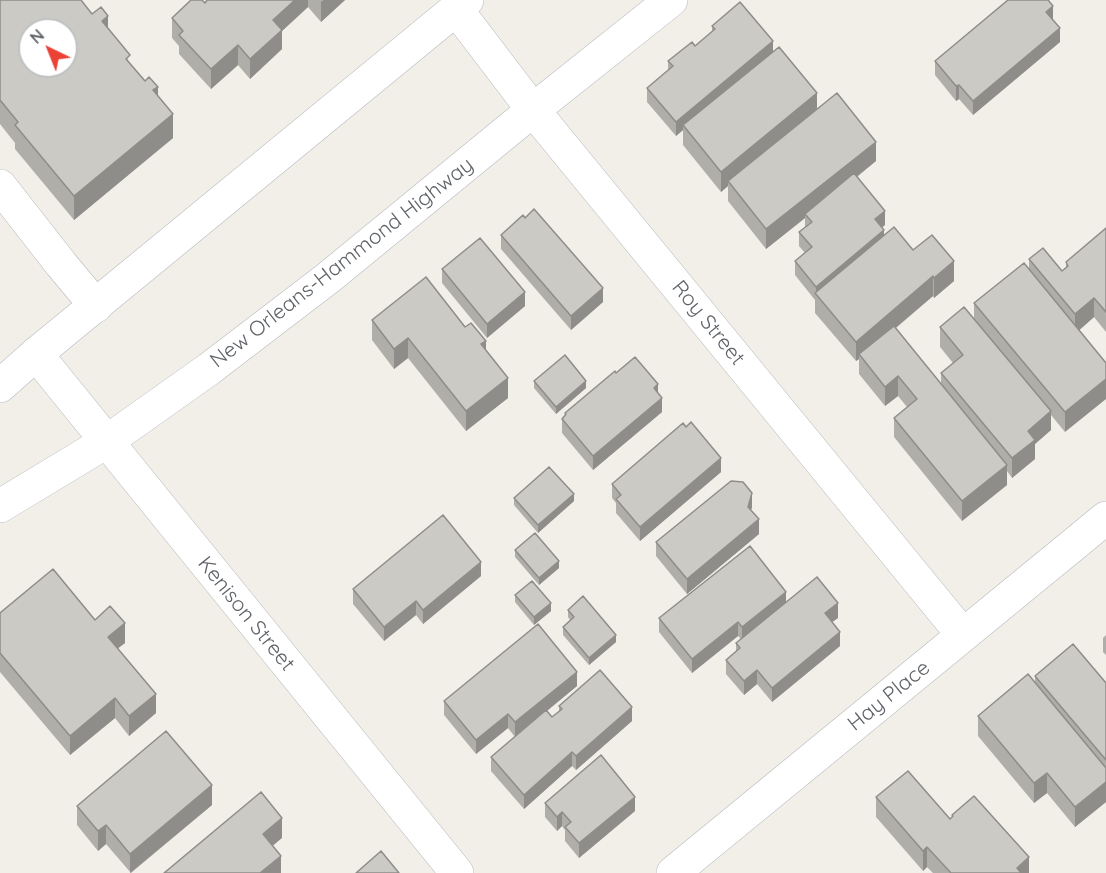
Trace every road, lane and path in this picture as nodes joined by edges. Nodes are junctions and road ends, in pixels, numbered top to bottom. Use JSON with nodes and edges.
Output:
{"nodes":[{"id":1,"x":671,"y":0,"type":"edge"},
{"id":2,"x":462,"y":5,"type":"edge"},
{"id":3,"x":533,"y":110,"type":"junction"},
{"id":4,"x":0,"y":186,"type":"edge"},
{"id":5,"x":96,"y":306,"type":"junction"},
{"id":6,"x":36,"y":354,"type":"junction"},
{"id":7,"x":0,"y":386,"type":"edge"},
{"id":8,"x":106,"y":442,"type":"junction"},
{"id":9,"x":0,"y":506,"type":"edge"},
{"id":10,"x":1106,"y":518,"type":"edge"},
{"id":11,"x":963,"y":635,"type":"junction"},
{"id":12,"x":457,"y":873,"type":"edge"},
{"id":13,"x":673,"y":873,"type":"edge"}],
"edges":[{"from":1,"to":3,"type":"street","name":"New Orleans-Hammond Highway"},
{"from":2,"to":3,"type":"street","name":"Roy Street"},
{"from":2,"to":5,"type":"street"},
{"from":3,"to":8,"type":"street","name":"New Orleans-Hammond Highway"},
{"from":3,"to":11,"type":"street","name":"Roy Street"},
{"from":4,"to":5,"type":"street"},
{"from":5,"to":6,"type":"street"},
{"from":6,"to":7,"type":"street"},
{"from":6,"to":8,"type":"street","name":"Kenison Street"},
{"from":8,"to":9,"type":"street","name":"New Orleans-Hammond Highway"},
{"from":8,"to":12,"type":"street","name":"Kenison Street"},
{"from":10,"to":11,"type":"street","name":"Hay Place"},
{"from":11,"to":13,"type":"street","name":"Hay Place"}]}
